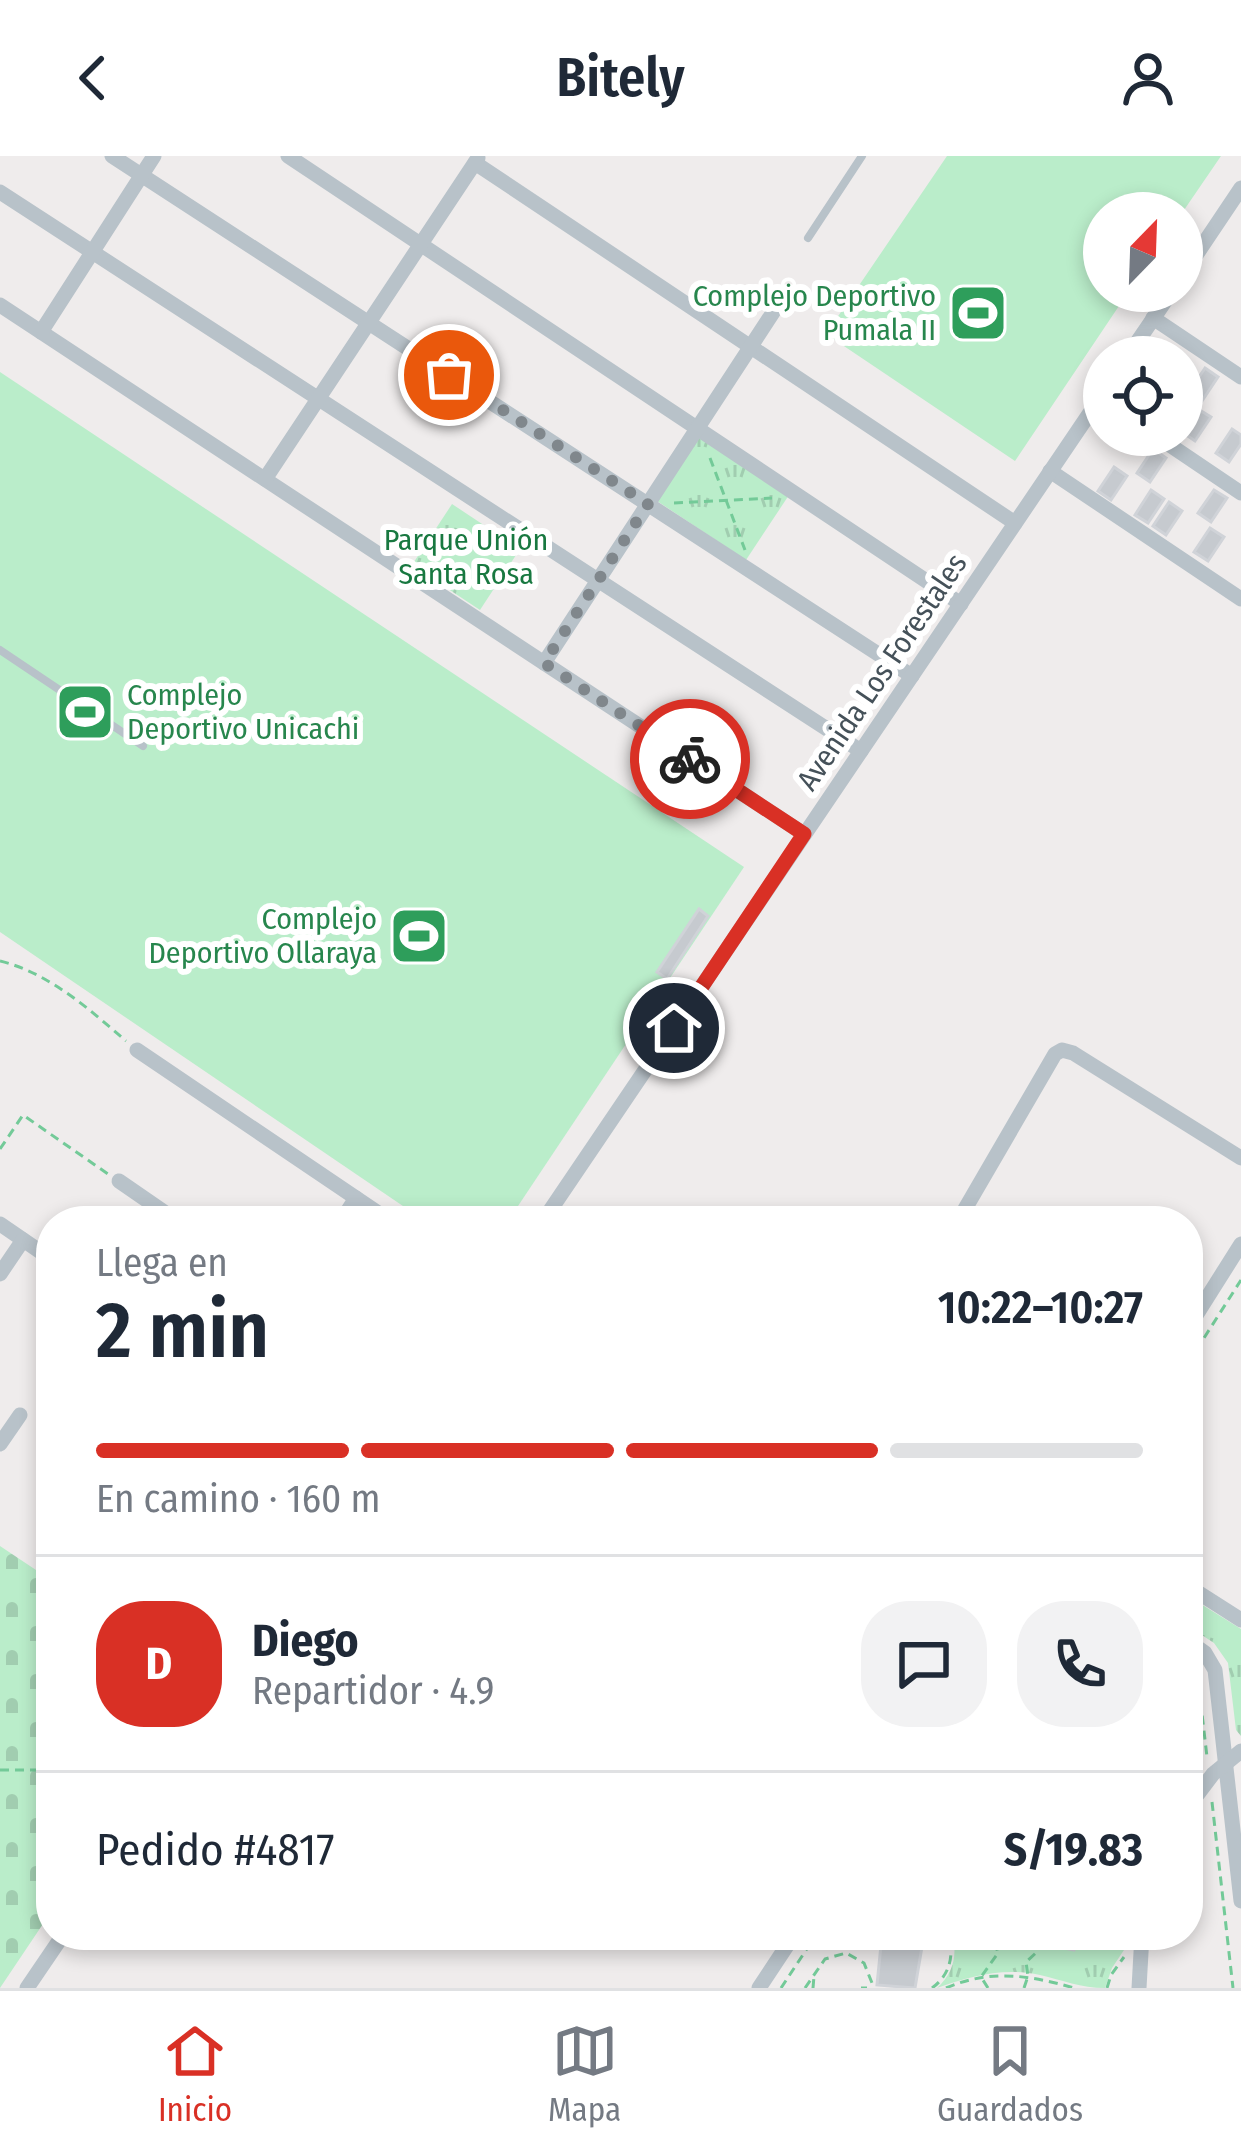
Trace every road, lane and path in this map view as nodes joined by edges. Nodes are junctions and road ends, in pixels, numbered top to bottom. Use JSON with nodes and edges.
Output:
{"nodes":[{"id":1,"x":112,"y":156,"type":"edge"},
{"id":2,"x":154,"y":156,"type":"edge"},
{"id":3,"x":288,"y":156,"type":"edge"},
{"id":4,"x":862,"y":156,"type":"edge"},
{"id":5,"x":478,"y":159,"type":"edge"},
{"id":6,"x":142,"y":175,"type":"junction"},
{"id":7,"x":1241,"y":188,"type":"edge"},
{"id":8,"x":0,"y":192,"type":"edge"},
{"id":9,"x":808,"y":238,"type":"dead end"},
{"id":10,"x":421,"y":244,"type":"junction"},
{"id":11,"x":1203,"y":245,"type":"edge"},
{"id":12,"x":92,"y":252,"type":"junction"},
{"id":13,"x":0,"y":305,"type":"edge"},
{"id":14,"x":774,"y":311,"type":"dead end"},
{"id":15,"x":1158,"y":312,"type":"edge"},
{"id":16,"x":1154,"y":318,"type":"junction"},
{"id":17,"x":369,"y":323,"type":"junction"},
{"id":18,"x":41,"y":332,"type":"junction"},
{"id":19,"x":1142,"y":336,"type":"edge"},
{"id":20,"x":751,"y":347,"type":"junction"},
{"id":21,"x":1241,"y":377,"type":"edge"},
{"id":22,"x":318,"y":399,"type":"junction"},
{"id":23,"x":1083,"y":425,"type":"edge"},
{"id":24,"x":698,"y":429,"type":"junction"},
{"id":25,"x":1186,"y":456,"type":"edge"},
{"id":26,"x":1050,"y":471,"type":"junction"},
{"id":27,"x":265,"y":479,"type":"junction"},
{"id":28,"x":793,"y":492,"type":"junction"},
{"id":29,"x":1241,"y":493,"type":"edge"},
{"id":30,"x":727,"y":500,"type":"junction"},
{"id":31,"x":648,"y":504,"type":"junction"},
{"id":32,"x":1015,"y":523,"type":"junction"},
{"id":33,"x":745,"y":567,"type":"junction"},
{"id":34,"x":598,"y":581,"type":"junction"},
{"id":35,"x":1241,"y":599,"type":"edge"},
{"id":36,"x":961,"y":604,"type":"junction"},
{"id":37,"x":0,"y":650,"type":"edge"},
{"id":38,"x":544,"y":663,"type":"junction"},
{"id":39,"x":912,"y":676,"type":"junction"},
{"id":40,"x":143,"y":746,"type":"dead end"},
{"id":41,"x":861,"y":752,"type":"junction"},
{"id":42,"x":804,"y":834,"type":"junction"},
{"id":43,"x":0,"y":961,"type":"edge"},
{"id":44,"x":136,"y":1050,"type":"joint"},
{"id":45,"x":0,"y":1149,"type":"edge"},
{"id":46,"x":1241,"y":1158,"type":"edge"},
{"id":47,"x":119,"y":1181,"type":"joint"},
{"id":48,"x":356,"y":1198,"type":"junction"},
{"id":49,"x":155,"y":1206,"type":"edge"},
{"id":50,"x":350,"y":1206,"type":"edge"},
{"id":51,"x":368,"y":1206,"type":"edge"},
{"id":52,"x":552,"y":1206,"type":"edge"},
{"id":53,"x":967,"y":1206,"type":"edge"},
{"id":54,"x":0,"y":1225,"type":"edge"},
{"id":55,"x":22,"y":1240,"type":"junction"},
{"id":56,"x":1241,"y":1244,"type":"edge"},
{"id":57,"x":36,"y":1249,"type":"edge"},
{"id":58,"x":0,"y":1274,"type":"edge"},
{"id":59,"x":1241,"y":1280,"type":"edge"},
{"id":60,"x":1203,"y":1304,"type":"edge"},
{"id":61,"x":1203,"y":1340,"type":"edge"},
{"id":62,"x":20,"y":1415,"type":"dead end"},
{"id":63,"x":0,"y":1444,"type":"edge"},
{"id":64,"x":1203,"y":1596,"type":"edge"},
{"id":65,"x":1241,"y":1620,"type":"edge"},
{"id":66,"x":1203,"y":1652,"type":"edge"},
{"id":67,"x":1203,"y":1717,"type":"edge"},
{"id":68,"x":1241,"y":1751,"type":"edge"},
{"id":69,"x":1226,"y":1763,"type":"junction"},
{"id":70,"x":0,"y":1770,"type":"edge"},
{"id":71,"x":36,"y":1770,"type":"edge"},
{"id":72,"x":1210,"y":1778,"type":"junction"},
{"id":73,"x":1203,"y":1787,"type":"edge"},
{"id":74,"x":1241,"y":1901,"type":"edge"},
{"id":75,"x":53,"y":1950,"type":"edge"},
{"id":76,"x":784,"y":1950,"type":"edge"},
{"id":77,"x":806,"y":1950,"type":"edge"},
{"id":78,"x":952,"y":1950,"type":"edge"},
{"id":79,"x":998,"y":1950,"type":"edge"},
{"id":80,"x":1141,"y":1950,"type":"edge"},
{"id":81,"x":1038,"y":1951,"type":"dead end"},
{"id":82,"x":1125,"y":1955,"type":"dead end"},
{"id":83,"x":814,"y":1974,"type":"junction"},
{"id":84,"x":1028,"y":1976,"type":"junction"},
{"id":85,"x":981,"y":1977,"type":"junction"},
{"id":86,"x":27,"y":1988,"type":"edge"},
{"id":87,"x":759,"y":1988,"type":"edge"},
{"id":88,"x":781,"y":1988,"type":"edge"},
{"id":89,"x":805,"y":1988,"type":"edge"},
{"id":90,"x":813,"y":1988,"type":"edge"},
{"id":91,"x":867,"y":1988,"type":"edge"},
{"id":92,"x":932,"y":1988,"type":"edge"},
{"id":93,"x":946,"y":1988,"type":"edge"},
{"id":94,"x":988,"y":1988,"type":"edge"},
{"id":95,"x":1024,"y":1988,"type":"edge"},
{"id":96,"x":1074,"y":1988,"type":"edge"},
{"id":97,"x":1107,"y":1988,"type":"edge"},
{"id":98,"x":1139,"y":1988,"type":"edge"},
{"id":99,"x":1233,"y":1988,"type":"edge"}],
"edges":[{"from":1,"to":6,"type":"street"},
{"from":2,"to":6,"type":"street"},
{"from":3,"to":10,"type":"street"},
{"from":4,"to":9,"type":"lane"},
{"from":5,"to":10,"type":"street"},
{"from":5,"to":20,"type":"street"},
{"from":6,"to":12,"type":"street"},
{"from":6,"to":17,"type":"street"},
{"from":7,"to":11,"type":"street"},
{"from":8,"to":12,"type":"street"},
{"from":10,"to":17,"type":"street"},
{"from":10,"to":24,"type":"street"},
{"from":12,"to":18,"type":"street"},
{"from":12,"to":22,"type":"street"},
{"from":13,"to":18,"type":"street"},
{"from":14,"to":20,"type":"street"},
{"from":15,"to":16,"type":"street"},
{"from":16,"to":19,"type":"street"},
{"from":16,"to":21,"type":"street"},
{"from":17,"to":22,"type":"street"},
{"from":17,"to":31,"type":"street"},
{"from":18,"to":27,"type":"street"},
{"from":20,"to":24,"type":"street"},
{"from":20,"to":32,"type":"street"},
{"from":22,"to":27,"type":"street"},
{"from":22,"to":34,"type":"street"},
{"from":23,"to":26,"type":"street","name":"Avenida Los Forestales"},
{"from":24,"to":28,"type":"street"},
{"from":24,"to":30,"type":"path"},
{"from":24,"to":31,"type":"street"},
{"from":25,"to":29,"type":"street"},
{"from":26,"to":32,"type":"street","name":"Avenida Los Forestales"},
{"from":26,"to":35,"type":"street"},
{"from":27,"to":38,"type":"street"},
{"from":28,"to":30,"type":"path"},
{"from":28,"to":36,"type":"street"},
{"from":30,"to":31,"type":"path"},
{"from":30,"to":33,"type":"path"},
{"from":31,"to":33,"type":"street"},
{"from":31,"to":34,"type":"street"},
{"from":32,"to":36,"type":"street","name":"Avenida Los Forestales"},
{"from":33,"to":39,"type":"street"},
{"from":34,"to":38,"type":"street"},
{"from":34,"to":41,"type":"street"},
{"from":36,"to":39,"type":"street","name":"Avenida Los Forestales"},
{"from":37,"to":40,"type":"lane"},
{"from":38,"to":42,"type":"street"},
{"from":39,"to":41,"type":"street","name":"Avenida Los Forestales"},
{"from":41,"to":42,"type":"street","name":"Avenida Los Forestales"},
{"from":42,"to":52,"type":"street","name":"Avenida Los Forestales"},
{"from":43,"to":44,"type":"path"},
{"from":44,"to":48,"type":"street"},
{"from":45,"to":47,"type":"path"},
{"from":46,"to":53,"type":"street"},
{"from":47,"to":49,"type":"street"},
{"from":48,"to":50,"type":"street"},
{"from":48,"to":51,"type":"street"},
{"from":54,"to":55,"type":"street"},
{"from":55,"to":57,"type":"street"},
{"from":55,"to":58,"type":"street"},
{"from":56,"to":60,"type":"street"},
{"from":59,"to":61,"type":"path"},
{"from":62,"to":63,"type":"street"},
{"from":64,"to":65,"type":"street"},
{"from":66,"to":69,"type":"street"},
{"from":67,"to":72,"type":"path"},
{"from":68,"to":69,"type":"street"},
{"from":69,"to":72,"type":"street"},
{"from":69,"to":74,"type":"street"},
{"from":70,"to":71,"type":"path"},
{"from":72,"to":73,"type":"street"},
{"from":72,"to":99,"type":"path"},
{"from":75,"to":86,"type":"street"},
{"from":76,"to":87,"type":"street"},
{"from":77,"to":88,"type":"path"},
{"from":78,"to":92,"type":"path"},
{"from":79,"to":85,"type":"path"},
{"from":80,"to":98,"type":"street"},
{"from":81,"to":84,"type":"path"},
{"from":82,"to":97,"type":"path"},
{"from":83,"to":89,"type":"path"},
{"from":83,"to":90,"type":"path"},
{"from":83,"to":91,"type":"path"},
{"from":84,"to":85,"type":"path"},
{"from":84,"to":95,"type":"path"},
{"from":84,"to":96,"type":"path"},
{"from":85,"to":93,"type":"path"},
{"from":85,"to":94,"type":"path"}]}
